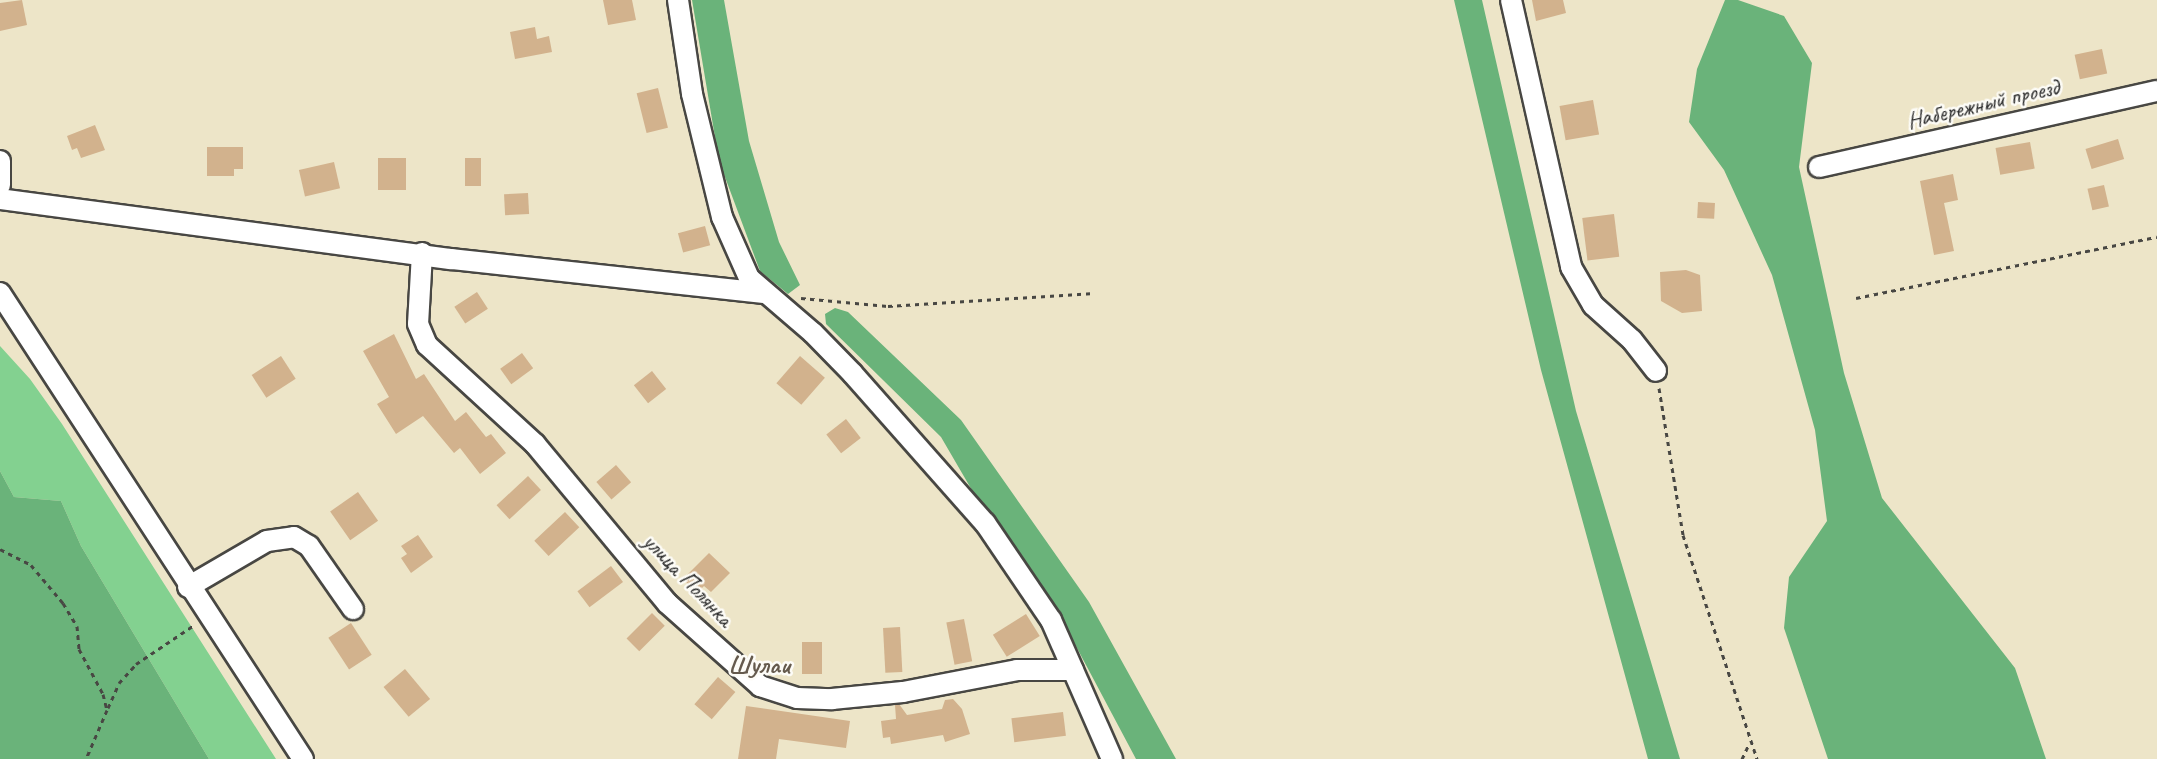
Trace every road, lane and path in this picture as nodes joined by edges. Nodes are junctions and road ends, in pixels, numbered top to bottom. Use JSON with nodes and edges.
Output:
{"nodes":[{"id":1,"x":678,"y":0,"type":"edge"},
{"id":2,"x":1511,"y":0,"type":"edge"},
{"id":3,"x":2157,"y":91,"type":"edge"},
{"id":4,"x":0,"y":160,"type":"edge"},
{"id":5,"x":1819,"y":168,"type":"dead end"},
{"id":6,"x":0,"y":185,"type":"edge"},
{"id":7,"x":0,"y":199,"type":"edge"},
{"id":8,"x":2157,"y":237,"type":"edge"},
{"id":9,"x":422,"y":253,"type":"junction"},
{"id":10,"x":0,"y":293,"type":"edge"},
{"id":11,"x":763,"y":293,"type":"junction"},
{"id":12,"x":1095,"y":293,"type":"dead end"},
{"id":13,"x":798,"y":298,"type":"dead end"},
{"id":14,"x":1856,"y":298,"type":"dead end"},
{"id":15,"x":1656,"y":371,"type":"joint"},
{"id":16,"x":0,"y":549,"type":"edge"},
{"id":17,"x":188,"y":587,"type":"junction"},
{"id":18,"x":353,"y":609,"type":"dead end"},
{"id":19,"x":207,"y":616,"type":"junction"},
{"id":20,"x":1073,"y":670,"type":"junction"},
{"id":21,"x":107,"y":710,"type":"junction"},
{"id":22,"x":1750,"y":743,"type":"junction"},
{"id":23,"x":86,"y":759,"type":"edge"},
{"id":24,"x":303,"y":759,"type":"edge"},
{"id":25,"x":1112,"y":759,"type":"edge"},
{"id":26,"x":1742,"y":759,"type":"edge"},
{"id":27,"x":1757,"y":759,"type":"edge"}],
"edges":[{"from":1,"to":11,"type":"street"},
{"from":2,"to":15,"type":"street"},
{"from":3,"to":5,"type":"street","name":"Набережный проезд"},
{"from":4,"to":6,"type":"street"},
{"from":7,"to":9,"type":"street"},
{"from":8,"to":14,"type":"path"},
{"from":9,"to":11,"type":"street"},
{"from":9,"to":20,"type":"street","name":"улица Полянка"},
{"from":10,"to":17,"type":"street"},
{"from":11,"to":20,"type":"street"},
{"from":12,"to":13,"type":"path"},
{"from":15,"to":22,"type":"path"},
{"from":16,"to":21,"type":"path"},
{"from":17,"to":18,"type":"street"},
{"from":17,"to":19,"type":"street"},
{"from":19,"to":21,"type":"path"},
{"from":19,"to":24,"type":"street"},
{"from":20,"to":25,"type":"street"},
{"from":21,"to":23,"type":"path"},
{"from":22,"to":26,"type":"path"},
{"from":22,"to":27,"type":"path"}]}
